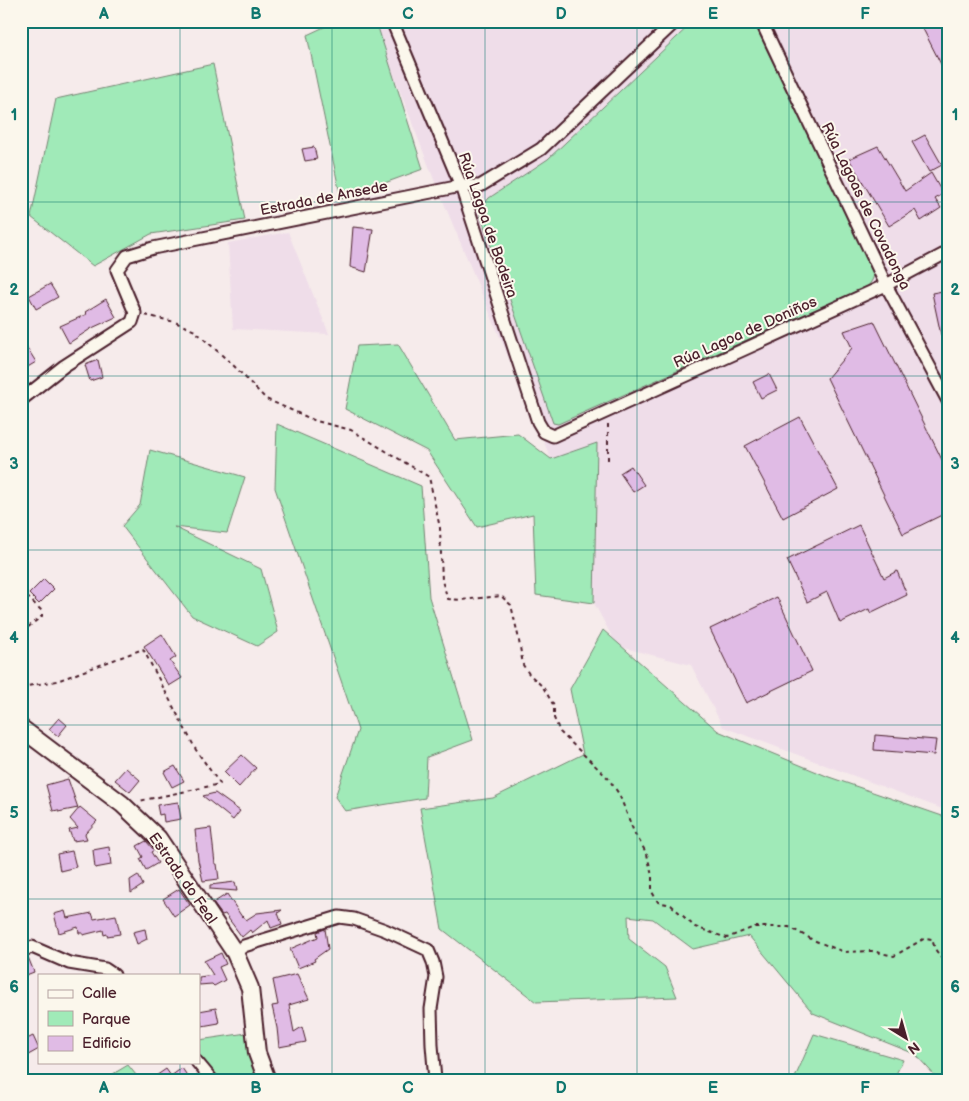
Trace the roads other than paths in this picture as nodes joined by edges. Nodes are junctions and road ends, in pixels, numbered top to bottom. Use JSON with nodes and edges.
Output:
{"nodes":[{"id":1,"x":392,"y":21,"type":"edge"},
{"id":2,"x":676,"y":21,"type":"edge"},
{"id":3,"x":762,"y":21,"type":"edge"},
{"id":4,"x":461,"y":186,"type":"junction"},
{"id":5,"x":948,"y":252,"type":"edge"},
{"id":6,"x":886,"y":285,"type":"junction"},
{"id":7,"x":21,"y":400,"type":"edge"},
{"id":8,"x":948,"y":401,"type":"edge"},
{"id":9,"x":553,"y":436,"type":"joint"},
{"id":10,"x":21,"y":728,"type":"edge"},
{"id":11,"x":27,"y":949,"type":"edge"},
{"id":12,"x":235,"y":953,"type":"junction"},
{"id":13,"x":112,"y":974,"type":"edge"},
{"id":14,"x":199,"y":1064,"type":"edge"},
{"id":15,"x":212,"y":1080,"type":"edge"},
{"id":16,"x":267,"y":1080,"type":"edge"},
{"id":17,"x":436,"y":1080,"type":"edge"}],
"edges":[{"from":1,"to":4,"type":"street","name":"Rúa Lagoa de Bodeira"},
{"from":2,"to":4,"type":"street","name":"Estrada de Ansede"},
{"from":3,"to":6,"type":"street","name":"Rúa Lagoas de Covadonga"},
{"from":4,"to":7,"type":"street","name":"Estrada de Ansede"},
{"from":4,"to":9,"type":"street","name":"Rúa Lagoa de Bodeira"},
{"from":5,"to":6,"type":"street","name":"Rúa Lagoa de Doniños"},
{"from":6,"to":8,"type":"street","name":"Rúa Lagoas de Covadonga"},
{"from":6,"to":9,"type":"street","name":"Rúa Lagoa de Doniños"},
{"from":10,"to":12,"type":"main road","name":"Estrada do Feal"},
{"from":11,"to":13,"type":"street"},
{"from":12,"to":16,"type":"main road","name":"Estrada do Feal"},
{"from":12,"to":17,"type":"street"},
{"from":14,"to":15,"type":"street"}]}
